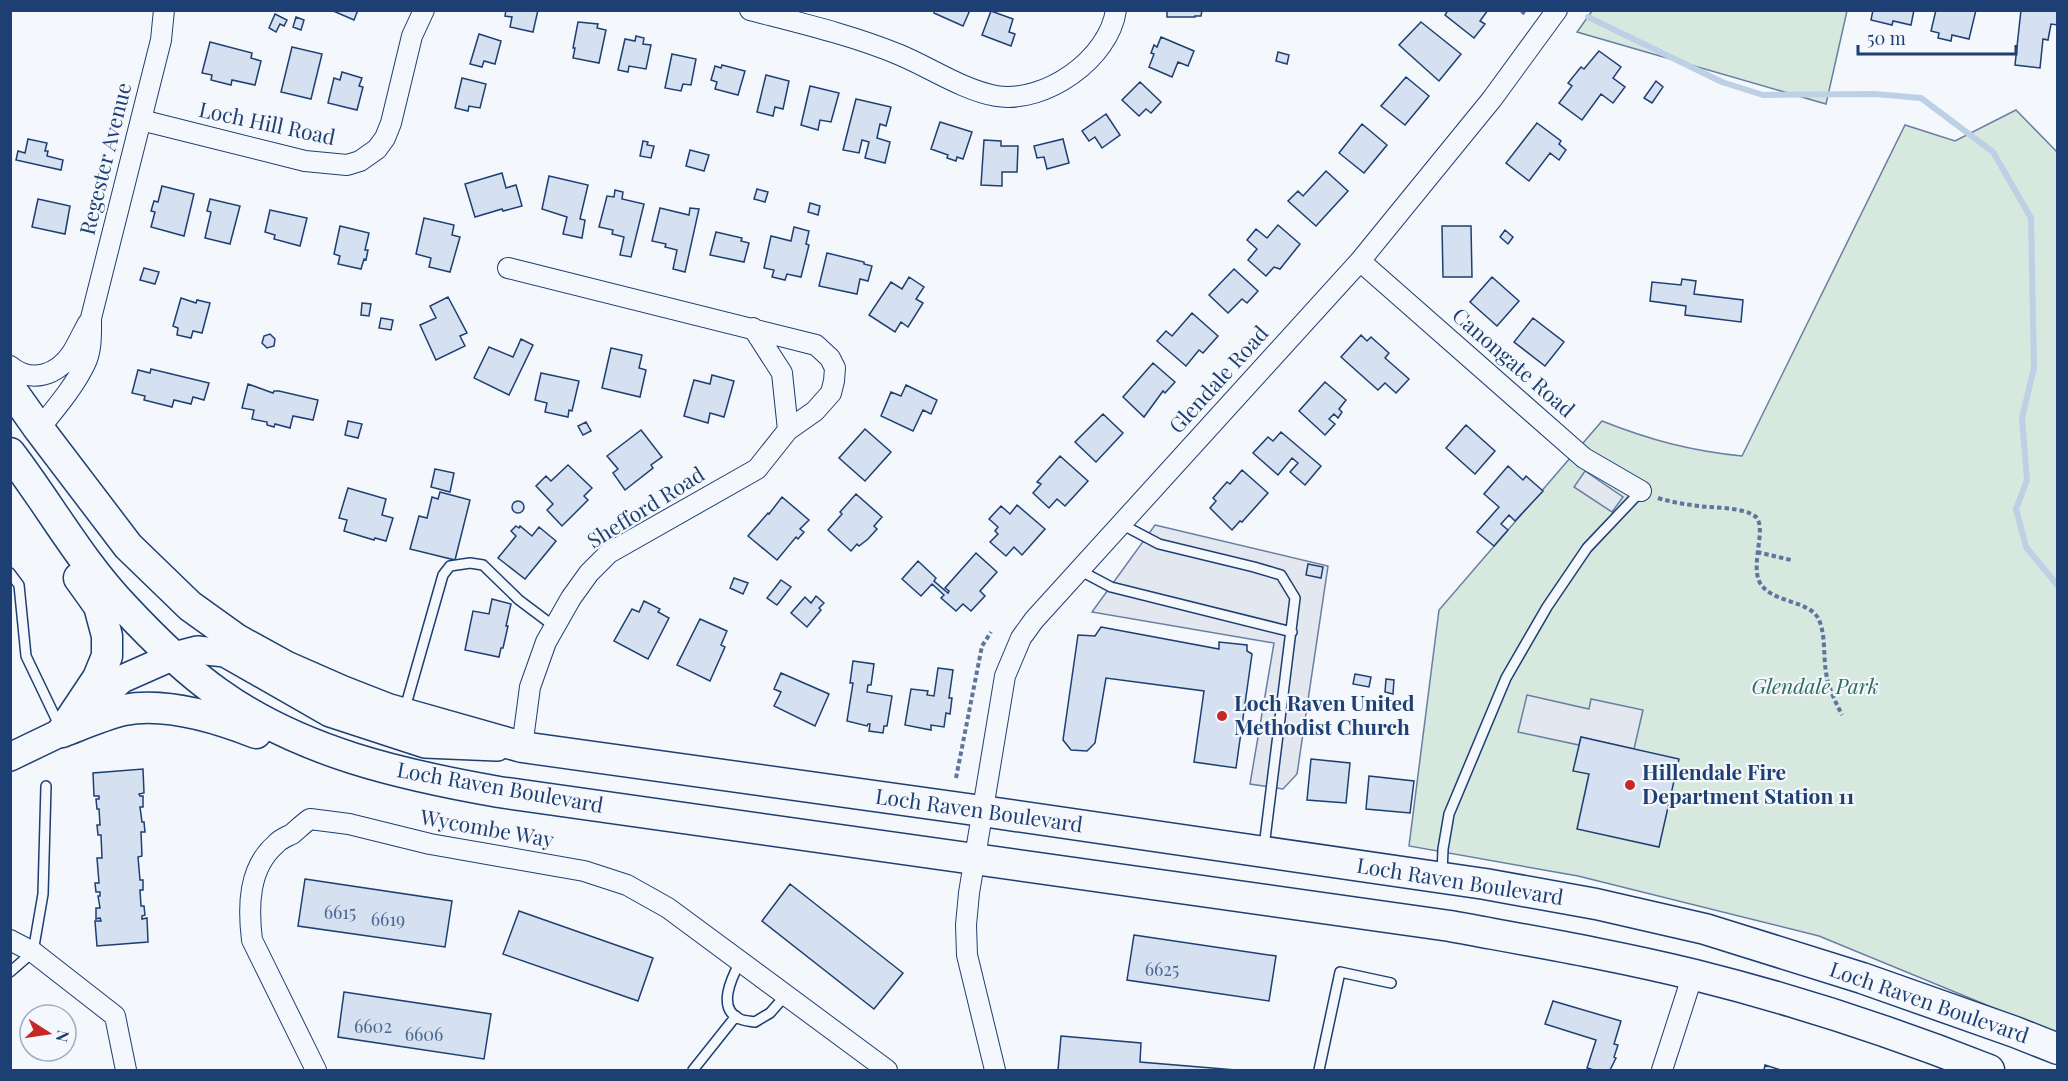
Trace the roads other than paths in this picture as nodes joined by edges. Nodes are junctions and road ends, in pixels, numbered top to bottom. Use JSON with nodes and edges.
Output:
{"nodes":[{"id":1,"x":164,"y":10,"type":"edge"},
{"id":2,"x":424,"y":10,"type":"edge"},
{"id":3,"x":750,"y":10,"type":"edge"},
{"id":4,"x":1116,"y":10,"type":"edge"},
{"id":5,"x":1557,"y":10,"type":"edge"},
{"id":6,"x":141,"y":120,"type":"junction"},
{"id":7,"x":1360,"y":261,"type":"junction"},
{"id":8,"x":508,"y":268,"type":"dead end"},
{"id":9,"x":91,"y":318,"type":"junction"},
{"id":10,"x":753,"y":328,"type":"junction"},
{"id":11,"x":10,"y":366,"type":"edge"},
{"id":12,"x":10,"y":388,"type":"edge"},
{"id":13,"x":10,"y":414,"type":"edge"},
{"id":14,"x":39,"y":429,"type":"junction"},
{"id":15,"x":788,"y":430,"type":"junction"},
{"id":16,"x":13,"y":456,"type":"edge"},
{"id":17,"x":1641,"y":491,"type":"joint"},
{"id":18,"x":1121,"y":524,"type":"junction"},
{"id":19,"x":1079,"y":570,"type":"junction"},
{"id":20,"x":10,"y":573,"type":"edge"},
{"id":21,"x":555,"y":627,"type":"junction"},
{"id":22,"x":1292,"y":632,"type":"junction"},
{"id":23,"x":174,"y":656,"type":"junction"},
{"id":24,"x":404,"y":713,"type":"junction"},
{"id":25,"x":62,"y":732,"type":"junction"},
{"id":26,"x":522,"y":747,"type":"junction"},
{"id":27,"x":346,"y":756,"type":"junction"},
{"id":28,"x":10,"y":757,"type":"edge"},
{"id":29,"x":46,"y":786,"type":"dead end"},
{"id":30,"x":982,"y":811,"type":"junction"},
{"id":31,"x":1263,"y":853,"type":"junction"},
{"id":32,"x":973,"y":860,"type":"junction"},
{"id":33,"x":1442,"y":878,"type":"junction"},
{"id":34,"x":1485,"y":884,"type":"junction"},
{"id":35,"x":1450,"y":926,"type":"junction"},
{"id":36,"x":1705,"y":929,"type":"junction"},
{"id":37,"x":10,"y":940,"type":"edge"},
{"id":38,"x":33,"y":952,"type":"junction"},
{"id":39,"x":740,"y":962,"type":"junction"},
{"id":40,"x":10,"y":972,"type":"edge"},
{"id":41,"x":1693,"y":974,"type":"junction"},
{"id":42,"x":1391,"y":983,"type":"dead end"},
{"id":43,"x":785,"y":996,"type":"junction"},
{"id":44,"x":736,"y":1016,"type":"junction"},
{"id":45,"x":2058,"y":1049,"type":"edge"},
{"id":46,"x":126,"y":1071,"type":"edge"},
{"id":47,"x":316,"y":1071,"type":"edge"},
{"id":48,"x":693,"y":1071,"type":"edge"},
{"id":49,"x":887,"y":1071,"type":"edge"},
{"id":50,"x":994,"y":1071,"type":"edge"},
{"id":51,"x":1319,"y":1071,"type":"edge"},
{"id":52,"x":1662,"y":1071,"type":"edge"},
{"id":53,"x":1989,"y":1071,"type":"edge"}],
"edges":[{"from":1,"to":6,"type":"street","name":"Regester Avenue"},
{"from":2,"to":6,"type":"street","name":"Loch Hill Road"},
{"from":3,"to":4,"type":"street"},
{"from":5,"to":7,"type":"street","name":"Glendale Road"},
{"from":6,"to":9,"type":"street","name":"Regester Avenue"},
{"from":7,"to":17,"type":"street","name":"Canongate Road"},
{"from":7,"to":18,"type":"street","name":"Glendale Road"},
{"from":8,"to":10,"type":"street","name":"Shefford Road"},
{"from":9,"to":11,"type":"street","name":"Regester Avenue"},
{"from":9,"to":14,"type":"street","name":"Regester Avenue"},
{"from":10,"to":15,"type":"street"},
{"from":10,"to":15,"type":"street","name":"Shefford Road"},
{"from":12,"to":14,"type":"main road","name":"Loch Raven Boulevard"},
{"from":13,"to":14,"type":"main road"},
{"from":14,"to":24,"type":"main road","name":"Loch Raven Boulevard"},
{"from":15,"to":21,"type":"street","name":"Shefford Road"},
{"from":16,"to":23,"type":"main road","name":"Loch Raven Boulevard"},
{"from":16,"to":25,"type":"main road"},
{"from":17,"to":33,"type":"lane"},
{"from":18,"to":19,"type":"street","name":"Glendale Road"},
{"from":18,"to":22,"type":"lane"},
{"from":19,"to":22,"type":"lane"},
{"from":19,"to":30,"type":"street","name":"Glendale Road"},
{"from":20,"to":25,"type":"lane"},
{"from":21,"to":24,"type":"lane"},
{"from":21,"to":26,"type":"street","name":"Shefford Road"},
{"from":22,"to":31,"type":"lane"},
{"from":23,"to":25,"type":"street"},
{"from":23,"to":26,"type":"street"},
{"from":23,"to":27,"type":"main road","name":"Loch Raven Boulevard"},
{"from":24,"to":26,"type":"main road","name":"Loch Raven Boulevard"},
{"from":25,"to":27,"type":"main road"},
{"from":25,"to":28,"type":"street"},
{"from":26,"to":30,"type":"main road","name":"Loch Raven Boulevard"},
{"from":27,"to":32,"type":"main road","name":"Loch Raven Boulevard"},
{"from":29,"to":38,"type":"lane"},
{"from":30,"to":31,"type":"main road","name":"Loch Raven Boulevard"},
{"from":30,"to":32,"type":"street","name":"Glendale Road"},
{"from":31,"to":33,"type":"main road","name":"Loch Raven Boulevard"},
{"from":32,"to":35,"type":"main road","name":"Loch Raven Boulevard"},
{"from":32,"to":50,"type":"street","name":"Glendale Road"},
{"from":33,"to":34,"type":"main road","name":"Loch Raven Boulevard"},
{"from":34,"to":35,"type":"main road"},
{"from":34,"to":36,"type":"main road","name":"Loch Raven Boulevard"},
{"from":35,"to":41,"type":"main road","name":"Loch Raven Boulevard"},
{"from":36,"to":41,"type":"main road"},
{"from":36,"to":45,"type":"main road","name":"Loch Raven Boulevard"},
{"from":37,"to":38,"type":"street"},
{"from":38,"to":40,"type":"lane"},
{"from":38,"to":46,"type":"street"},
{"from":39,"to":43,"type":"street","name":"Wycombe Way"},
{"from":39,"to":44,"type":"lane"},
{"from":39,"to":47,"type":"street","name":"Wycombe Way"},
{"from":41,"to":52,"type":"street"},
{"from":41,"to":53,"type":"main road","name":"Loch Raven Boulevard"},
{"from":42,"to":51,"type":"lane"},
{"from":43,"to":44,"type":"lane"},
{"from":43,"to":49,"type":"street","name":"Wycombe Way"},
{"from":44,"to":48,"type":"lane"}]}
